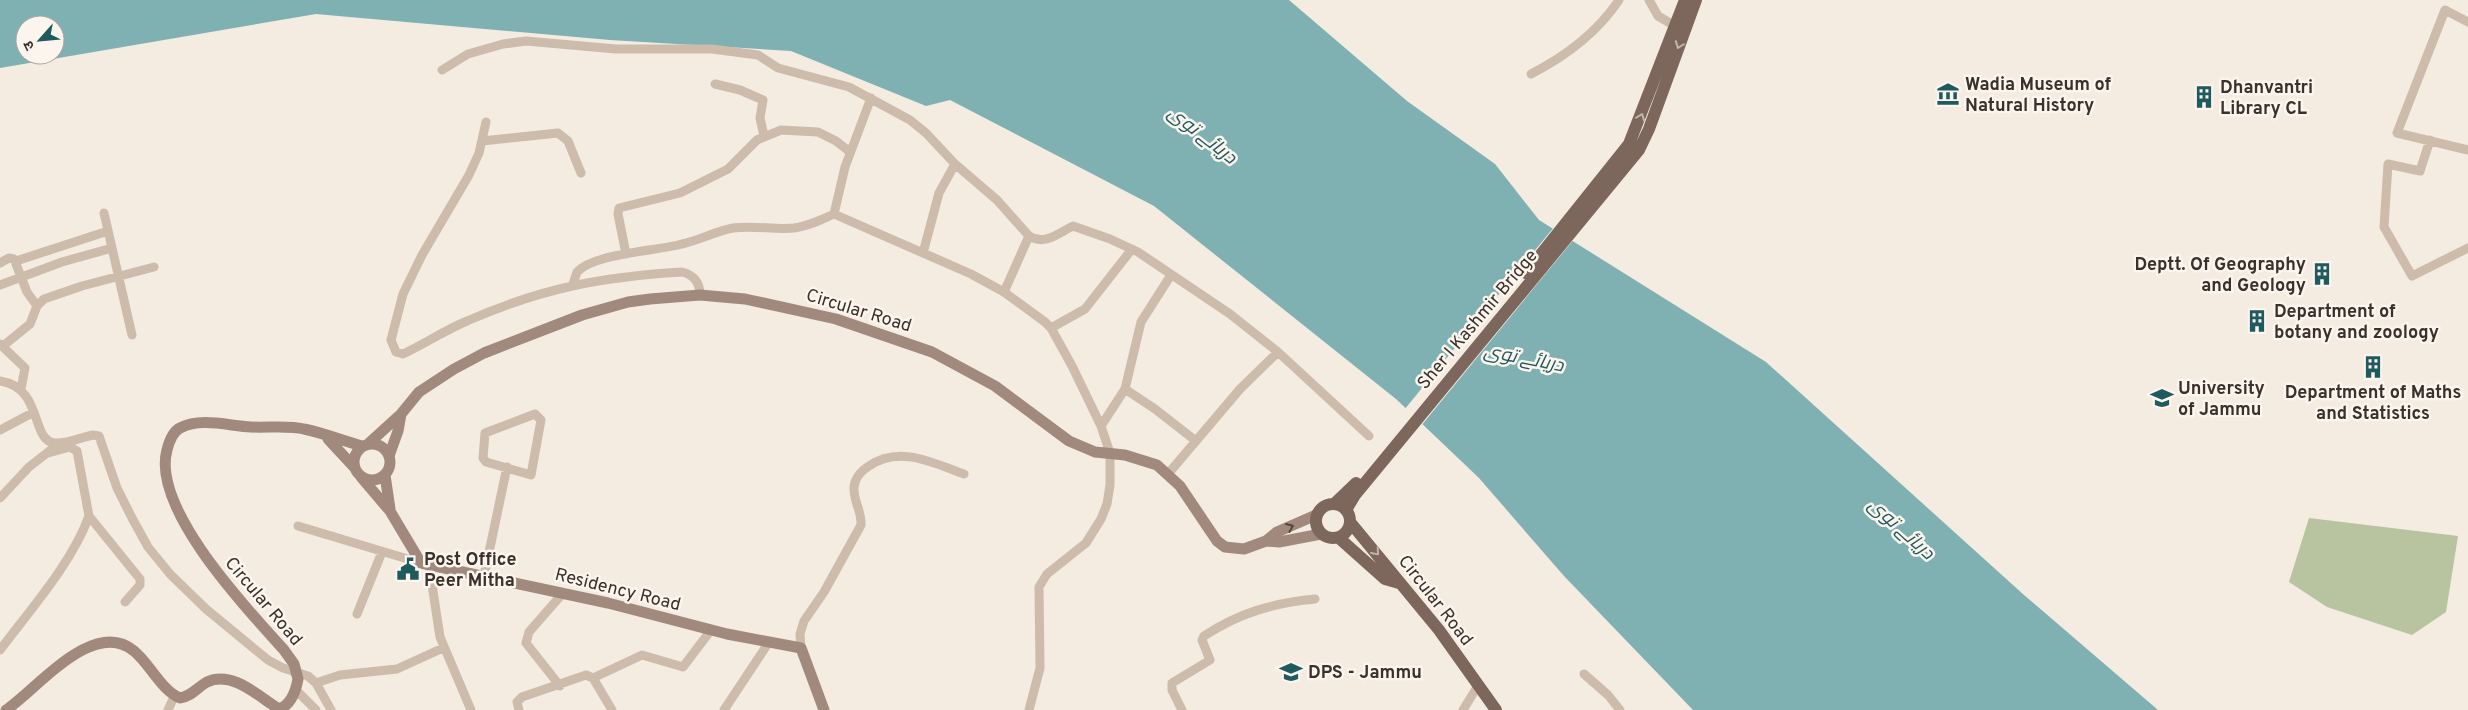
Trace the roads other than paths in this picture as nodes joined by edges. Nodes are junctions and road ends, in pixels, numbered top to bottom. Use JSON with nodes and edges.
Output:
{"nodes":[{"id":1,"x":1619,"y":0,"type":"edge"},
{"id":2,"x":1649,"y":0,"type":"edge"},
{"id":3,"x":1685,"y":0,"type":"edge"},
{"id":4,"x":1696,"y":0,"type":"edge"},
{"id":5,"x":2468,"y":22,"type":"edge"},
{"id":6,"x":1675,"y":26,"type":"junction"},
{"id":7,"x":442,"y":70,"type":"dead end"},
{"id":8,"x":1531,"y":74,"type":"dead end"},
{"id":9,"x":715,"y":84,"type":"dead end"},
{"id":10,"x":870,"y":98,"type":"junction"},
{"id":11,"x":486,"y":122,"type":"dead end"},
{"id":12,"x":764,"y":136,"type":"junction"},
{"id":13,"x":2430,"y":140,"type":"junction"},
{"id":14,"x":482,"y":141,"type":"junction"},
{"id":15,"x":2468,"y":150,"type":"edge"},
{"id":16,"x":850,"y":152,"type":"junction"},
{"id":17,"x":1623,"y":163,"type":"junction"},
{"id":18,"x":955,"y":164,"type":"junction"},
{"id":19,"x":581,"y":173,"type":"dead end"},
{"id":20,"x":104,"y":213,"type":"dead end"},
{"id":21,"x":834,"y":214,"type":"junction"},
{"id":22,"x":108,"y":230,"type":"junction"},
{"id":23,"x":1029,"y":236,"type":"junction"},
{"id":24,"x":112,"y":248,"type":"junction"},
{"id":25,"x":2468,"y":248,"type":"edge"},
{"id":26,"x":1132,"y":249,"type":"junction"},
{"id":27,"x":923,"y":253,"type":"junction"},
{"id":28,"x":626,"y":254,"type":"junction"},
{"id":29,"x":16,"y":261,"type":"junction"},
{"id":30,"x":0,"y":263,"type":"edge"},
{"id":31,"x":154,"y":266,"type":"dead end"},
{"id":32,"x":1171,"y":275,"type":"junction"},
{"id":33,"x":21,"y":276,"type":"junction"},
{"id":34,"x":118,"y":276,"type":"junction"},
{"id":35,"x":573,"y":284,"type":"junction"},
{"id":36,"x":0,"y":285,"type":"edge"},
{"id":37,"x":1004,"y":292,"type":"junction"},
{"id":38,"x":700,"y":295,"type":"junction"},
{"id":39,"x":37,"y":306,"type":"junction"},
{"id":40,"x":1051,"y":328,"type":"junction"},
{"id":41,"x":132,"y":335,"type":"dead end"},
{"id":42,"x":2,"y":345,"type":"edge"},
{"id":43,"x":1278,"y":352,"type":"junction"},
{"id":44,"x":0,"y":381,"type":"edge"},
{"id":45,"x":21,"y":389,"type":"junction"},
{"id":46,"x":1125,"y":389,"type":"junction"},
{"id":47,"x":34,"y":412,"type":"junction"},
{"id":48,"x":401,"y":414,"type":"junction"},
{"id":49,"x":1101,"y":426,"type":"junction"},
{"id":50,"x":0,"y":430,"type":"edge"},
{"id":51,"x":324,"y":436,"type":"junction"},
{"id":52,"x":1369,"y":436,"type":"dead end"},
{"id":53,"x":1196,"y":441,"type":"junction"},
{"id":54,"x":58,"y":443,"type":"junction"},
{"id":55,"x":365,"y":445,"type":"junction"},
{"id":56,"x":48,"y":453,"type":"junction"},
{"id":57,"x":1110,"y":453,"type":"junction"},
{"id":58,"x":389,"y":456,"type":"junction"},
{"id":59,"x":354,"y":467,"type":"junction"},
{"id":60,"x":507,"y":467,"type":"junction"},
{"id":61,"x":964,"y":474,"type":"dead end"},
{"id":62,"x":1168,"y":474,"type":"junction"},
{"id":63,"x":386,"y":475,"type":"junction"},
{"id":64,"x":361,"y":477,"type":"junction"},
{"id":65,"x":0,"y":498,"type":"edge"},
{"id":66,"x":390,"y":511,"type":"junction"},
{"id":67,"x":1343,"y":512,"type":"junction"},
{"id":68,"x":1316,"y":515,"type":"junction"},
{"id":69,"x":89,"y":516,"type":"junction"},
{"id":70,"x":298,"y":526,"type":"dead end"},
{"id":71,"x":1320,"y":534,"type":"junction"},
{"id":72,"x":1339,"y":538,"type":"junction"},
{"id":73,"x":1266,"y":541,"type":"junction"},
{"id":74,"x":382,"y":552,"type":"junction"},
{"id":75,"x":425,"y":564,"type":"junction"},
{"id":76,"x":484,"y":576,"type":"junction"},
{"id":77,"x":1399,"y":583,"type":"junction"},
{"id":78,"x":564,"y":593,"type":"junction"},
{"id":79,"x":1315,"y":599,"type":"dead end"},
{"id":80,"x":125,"y":602,"type":"dead end"},
{"id":81,"x":358,"y":614,"type":"dead end"},
{"id":82,"x":711,"y":630,"type":"junction"},
{"id":83,"x":769,"y":642,"type":"junction"},
{"id":84,"x":443,"y":648,"type":"junction"},
{"id":85,"x":801,"y":648,"type":"junction"},
{"id":86,"x":0,"y":650,"type":"edge"},
{"id":87,"x":297,"y":672,"type":"junction"},
{"id":88,"x":1584,"y":674,"type":"dead end"},
{"id":89,"x":593,"y":678,"type":"junction"},
{"id":90,"x":316,"y":683,"type":"junction"},
{"id":91,"x":1479,"y":684,"type":"junction"},
{"id":92,"x":560,"y":686,"type":"junction"},
{"id":93,"x":295,"y":689,"type":"junction"},
{"id":94,"x":175,"y":696,"type":"junction"},
{"id":95,"x":1493,"y":708,"type":"edge"},
{"id":96,"x":279,"y":709,"type":"edge"},
{"id":97,"x":6,"y":710,"type":"edge"},
{"id":98,"x":168,"y":710,"type":"edge"},
{"id":99,"x":316,"y":710,"type":"edge"},
{"id":100,"x":331,"y":710,"type":"edge"},
{"id":101,"x":471,"y":710,"type":"edge"},
{"id":102,"x":519,"y":710,"type":"edge"},
{"id":103,"x":612,"y":710,"type":"edge"},
{"id":104,"x":724,"y":710,"type":"edge"},
{"id":105,"x":824,"y":710,"type":"edge"},
{"id":106,"x":1029,"y":710,"type":"edge"},
{"id":107,"x":1182,"y":710,"type":"edge"},
{"id":108,"x":1463,"y":710,"type":"edge"},
{"id":109,"x":1620,"y":710,"type":"edge"}],
"edges":[{"from":1,"to":8,"type":"street"},
{"from":2,"to":6,"type":"street"},
{"from":3,"to":6,"type":"main road"},
{"from":4,"to":17,"type":"main road","one_way":true},
{"from":5,"to":13,"type":"street"},
{"from":17,"to":6,"type":"main road","one_way":true},
{"from":7,"to":10,"type":"street"},
{"from":9,"to":12,"type":"street"},
{"from":10,"to":16,"type":"street"},
{"from":10,"to":18,"type":"street"},
{"from":11,"to":14,"type":"street"},
{"from":12,"to":16,"type":"street"},
{"from":12,"to":28,"type":"street"},
{"from":13,"to":15,"type":"street"},
{"from":13,"to":25,"type":"street"},
{"from":14,"to":19,"type":"street"},
{"from":14,"to":35,"type":"street"},
{"from":16,"to":21,"type":"street"},
{"from":17,"to":67,"type":"main road","name":"Sher I Kashmir Bridge"},
{"from":18,"to":23,"type":"street"},
{"from":18,"to":27,"type":"street"},
{"from":20,"to":22,"type":"street"},
{"from":21,"to":27,"type":"street"},
{"from":21,"to":28,"type":"street"},
{"from":22,"to":24,"type":"street"},
{"from":22,"to":29,"type":"street"},
{"from":23,"to":26,"type":"street"},
{"from":23,"to":37,"type":"street"},
{"from":24,"to":33,"type":"street"},
{"from":24,"to":34,"type":"street"},
{"from":26,"to":32,"type":"street"},
{"from":26,"to":40,"type":"street"},
{"from":27,"to":37,"type":"street"},
{"from":28,"to":35,"type":"street"},
{"from":29,"to":30,"type":"street"},
{"from":29,"to":33,"type":"street"},
{"from":31,"to":34,"type":"street"},
{"from":32,"to":43,"type":"street"},
{"from":32,"to":46,"type":"street"},
{"from":33,"to":36,"type":"street"},
{"from":33,"to":39,"type":"street"},
{"from":34,"to":39,"type":"street"},
{"from":34,"to":41,"type":"street"},
{"from":35,"to":38,"type":"street"},
{"from":37,"to":40,"type":"street"},
{"from":38,"to":48,"type":"main road","name":"Circular Road"},
{"from":38,"to":57,"type":"main road","name":"Circular Road"},
{"from":39,"to":42,"type":"street"},
{"from":40,"to":49,"type":"street"},
{"from":42,"to":45,"type":"street"},
{"from":43,"to":52,"type":"street"},
{"from":43,"to":53,"type":"street"},
{"from":44,"to":45,"type":"street"},
{"from":45,"to":47,"type":"street"},
{"from":46,"to":49,"type":"street"},
{"from":46,"to":53,"type":"street"},
{"from":47,"to":50,"type":"street"},
{"from":47,"to":54,"type":"street"},
{"from":48,"to":55,"type":"main road"},
{"from":48,"to":58,"type":"main road"},
{"from":49,"to":57,"type":"street"},
{"from":51,"to":55,"type":"main road","name":"Circular Road"},
{"from":51,"to":59,"type":"main road"},
{"from":51,"to":87,"type":"main road","name":"Circular Road"},
{"from":53,"to":62,"type":"street"},
{"from":54,"to":56,"type":"street"},
{"from":54,"to":87,"type":"street"},
{"from":55,"to":58,"type":"main road"},
{"from":55,"to":59,"type":"main road"},
{"from":56,"to":65,"type":"street"},
{"from":56,"to":69,"type":"street"},
{"from":57,"to":62,"type":"main road","name":"Circular Road"},
{"from":57,"to":106,"type":"street"},
{"from":58,"to":63,"type":"main road"},
{"from":59,"to":64,"type":"main road"},
{"from":60,"to":60,"type":"street"},
{"from":60,"to":76,"type":"street"},
{"from":61,"to":85,"type":"street"},
{"from":62,"to":73,"type":"main road","name":"Circular Road"},
{"from":63,"to":64,"type":"main road"},
{"from":63,"to":66,"type":"main road"},
{"from":64,"to":66,"type":"main road"},
{"from":66,"to":75,"type":"main road"},
{"from":67,"to":68,"type":"main road"},
{"from":67,"to":72,"type":"main road"},
{"from":67,"to":77,"type":"main road","name":"Circular Road","one_way":true},
{"from":68,"to":71,"type":"main road"},
{"from":73,"to":68,"type":"main road","one_way":true},
{"from":69,"to":80,"type":"street"},
{"from":69,"to":86,"type":"street"},
{"from":70,"to":74,"type":"street"},
{"from":71,"to":72,"type":"main road"},
{"from":71,"to":73,"type":"main road"},
{"from":72,"to":77,"type":"main road"},
{"from":74,"to":75,"type":"street"},
{"from":74,"to":81,"type":"street"},
{"from":75,"to":76,"type":"main road","name":"Residency Road"},
{"from":75,"to":84,"type":"street"},
{"from":76,"to":78,"type":"main road","name":"Residency Road"},
{"from":77,"to":91,"type":"main road","name":"Circular Road"},
{"from":78,"to":82,"type":"main road","name":"Residency Road"},
{"from":78,"to":92,"type":"street"},
{"from":79,"to":107,"type":"street"},
{"from":82,"to":83,"type":"main road","name":"Residency Road"},
{"from":82,"to":89,"type":"street"},
{"from":83,"to":85,"type":"main road","name":"Residency Road"},
{"from":83,"to":104,"type":"street"},
{"from":84,"to":90,"type":"street"},
{"from":84,"to":101,"type":"street"},
{"from":85,"to":105,"type":"main road"},
{"from":87,"to":90,"type":"street"},
{"from":87,"to":93,"type":"main road","name":"Circular Road"},
{"from":88,"to":109,"type":"street"},
{"from":89,"to":92,"type":"street"},
{"from":89,"to":103,"type":"street"},
{"from":90,"to":100,"type":"street"},
{"from":91,"to":95,"type":"main road","name":"Circular Road"},
{"from":91,"to":108,"type":"street"},
{"from":92,"to":102,"type":"street"},
{"from":93,"to":96,"type":"main road"},
{"from":93,"to":99,"type":"street"},
{"from":94,"to":96,"type":"main road"},
{"from":94,"to":97,"type":"main road"},
{"from":94,"to":98,"type":"street"}]}
